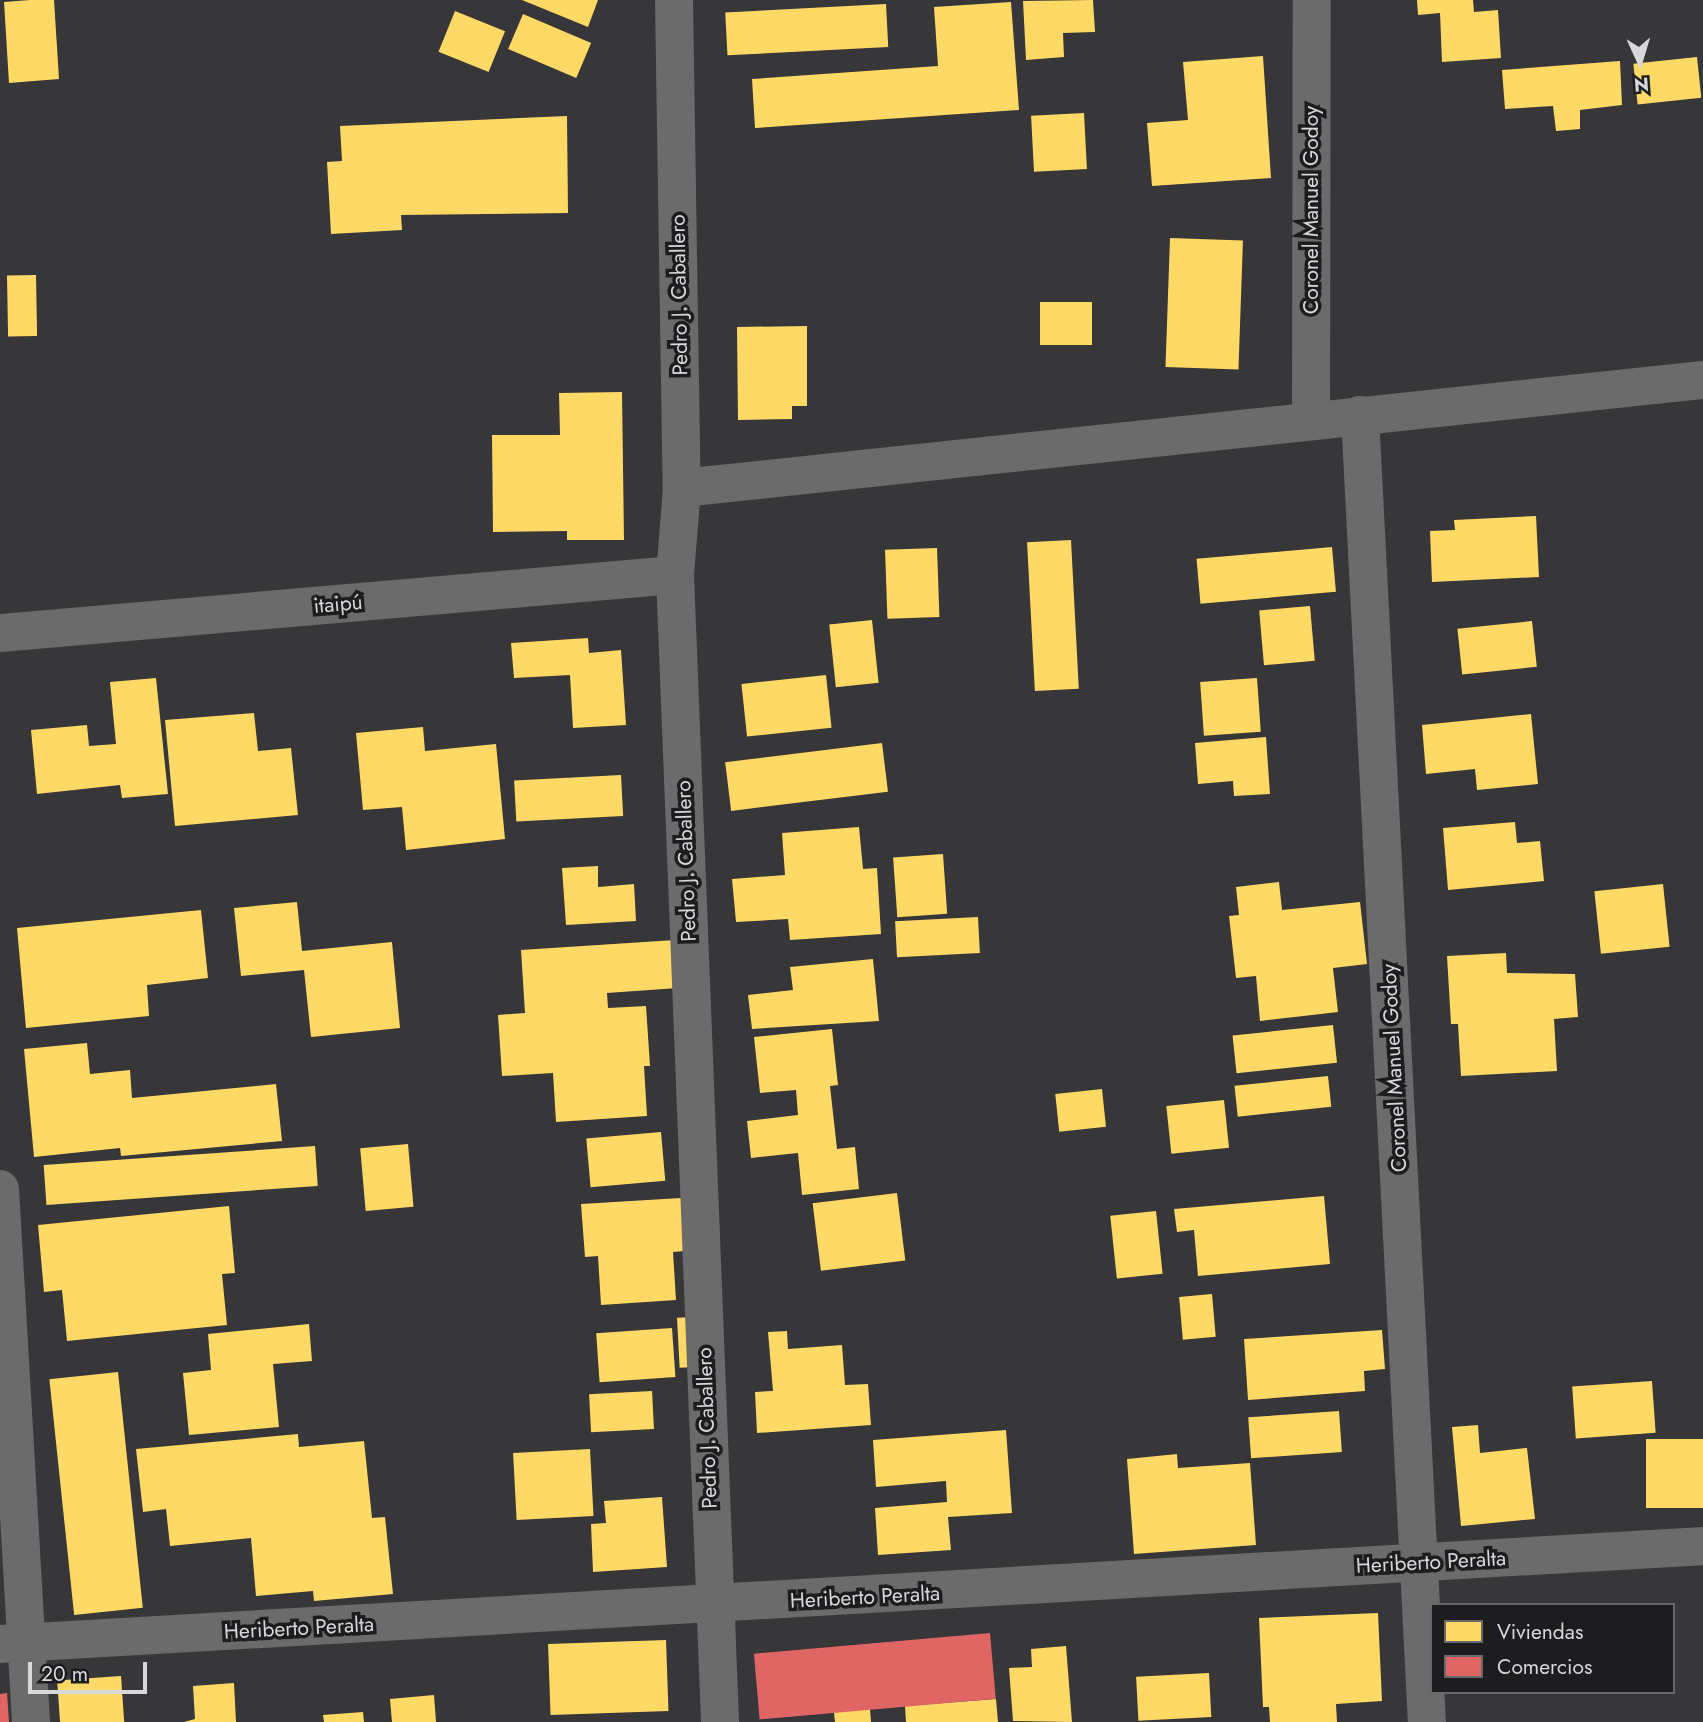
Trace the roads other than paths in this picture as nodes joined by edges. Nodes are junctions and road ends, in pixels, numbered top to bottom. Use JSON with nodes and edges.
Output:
{"nodes":[{"id":1,"x":674,"y":0,"type":"edge"},
{"id":2,"x":1312,"y":0,"type":"edge"},
{"id":3,"x":1703,"y":380,"type":"edge"},
{"id":4,"x":1360,"y":415,"type":"junction"},
{"id":5,"x":1311,"y":420,"type":"junction"},
{"id":6,"x":682,"y":488,"type":"junction"},
{"id":7,"x":675,"y":575,"type":"junction"},
{"id":8,"x":0,"y":634,"type":"edge"},
{"id":9,"x":0,"y":1189,"type":"edge"},
{"id":10,"x":1703,"y":1546,"type":"edge"},
{"id":11,"x":1421,"y":1563,"type":"junction"},
{"id":12,"x":713,"y":1606,"type":"junction"},
{"id":13,"x":14,"y":1643,"type":"edge"},
{"id":14,"x":31,"y":1722,"type":"edge"},
{"id":15,"x":720,"y":1722,"type":"edge"},
{"id":16,"x":1427,"y":1722,"type":"edge"}],
"edges":[{"from":1,"to":6,"type":"street","name":"Pedro J. Caballero"},
{"from":2,"to":5,"type":"street","name":"Coronel Manuel Godoy"},
{"from":3,"to":4,"type":"street"},
{"from":4,"to":5,"type":"street"},
{"from":4,"to":11,"type":"street","name":"Coronel Manuel Godoy"},
{"from":5,"to":6,"type":"street"},
{"from":6,"to":7,"type":"street","name":"Pedro J. Caballero"},
{"from":7,"to":8,"type":"street","name":"itaipú"},
{"from":7,"to":12,"type":"street","name":"Pedro J. Caballero"},
{"from":9,"to":13,"type":"street"},
{"from":10,"to":11,"type":"street","name":"Heriberto Peralta"},
{"from":11,"to":12,"type":"street","name":"Heriberto Peralta"},
{"from":11,"to":16,"type":"street","name":"Coronel Manuel Godoy"},
{"from":12,"to":13,"type":"street","name":"Heriberto Peralta"},
{"from":12,"to":15,"type":"street","name":"Pedro J. Caballero"},
{"from":13,"to":14,"type":"street"}]}
